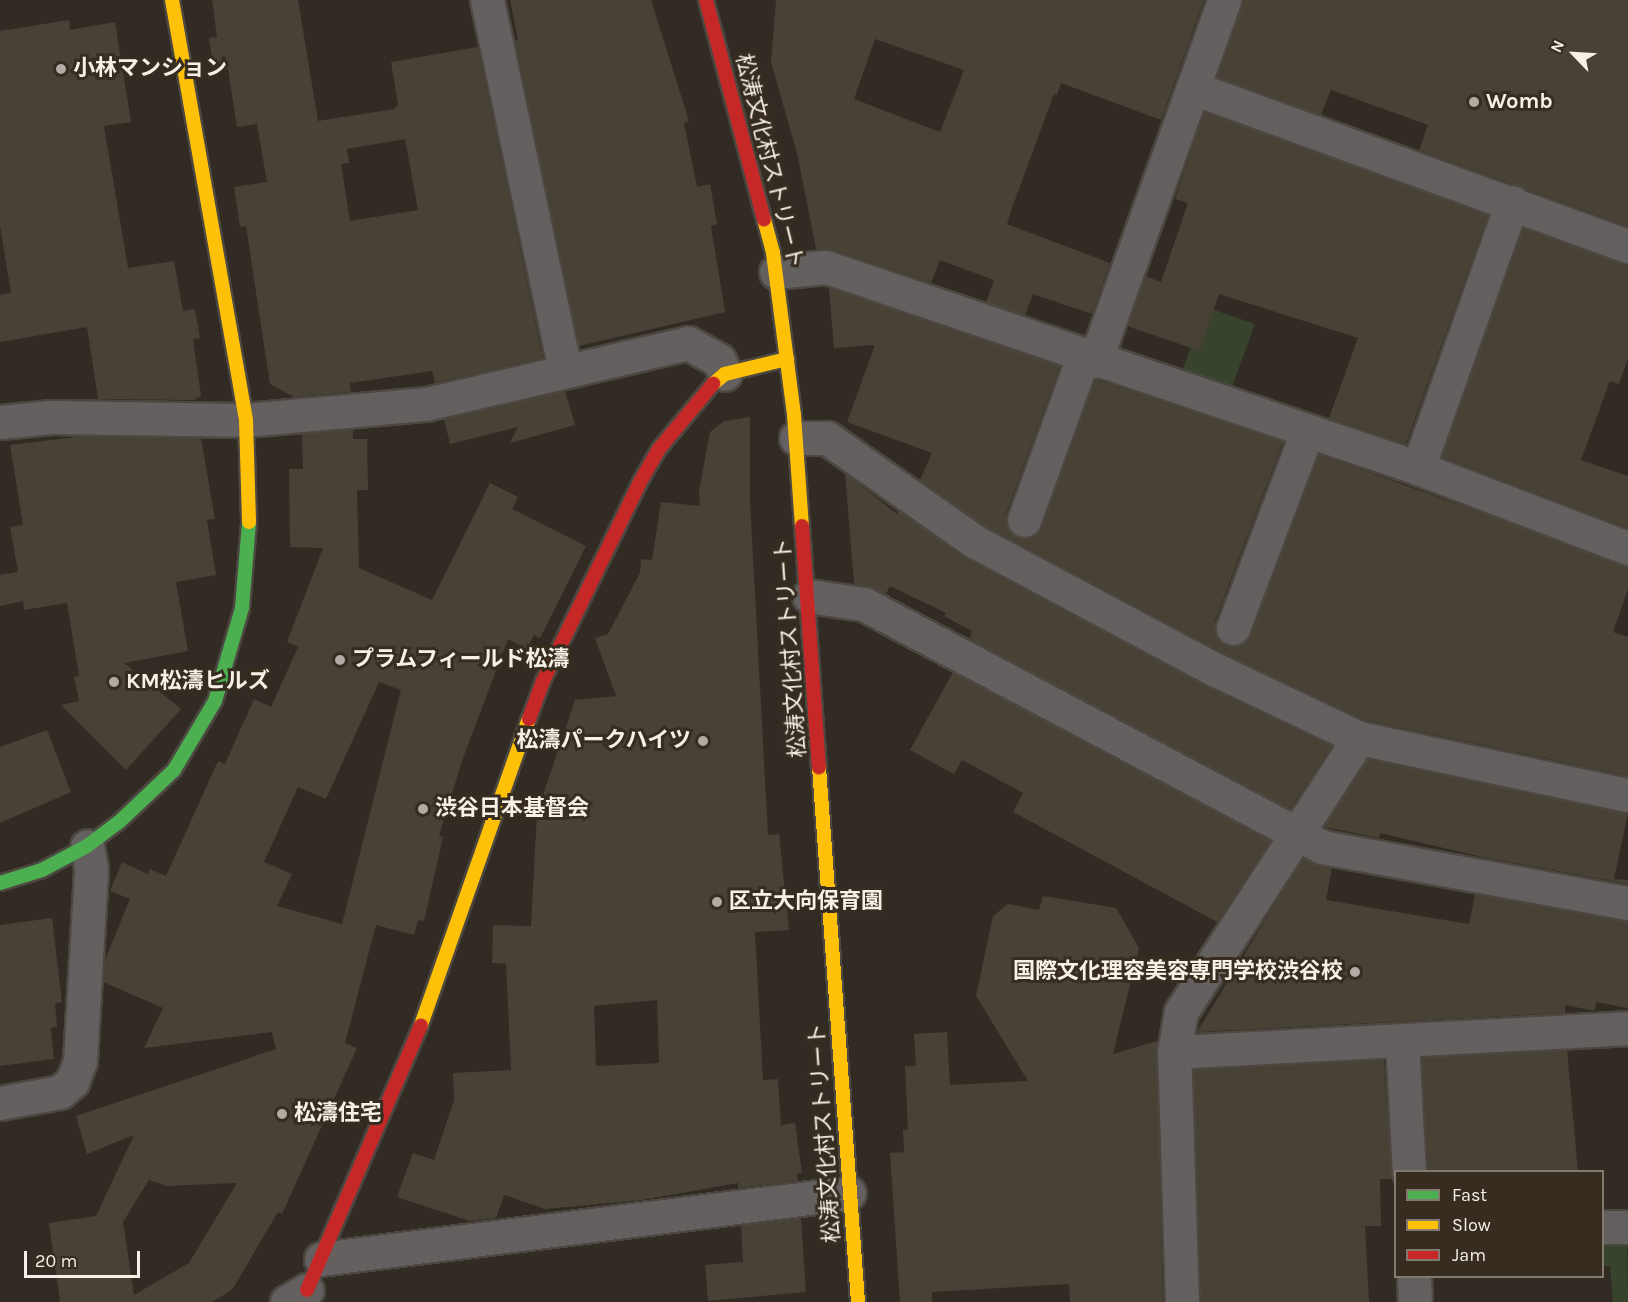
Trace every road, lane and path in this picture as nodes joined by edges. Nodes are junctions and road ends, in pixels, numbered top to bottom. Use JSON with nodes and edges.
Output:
{"nodes":[{"id":1,"x":172,"y":0,"type":"edge"},
{"id":2,"x":487,"y":0,"type":"edge"},
{"id":3,"x":706,"y":0,"type":"edge"},
{"id":4,"x":1224,"y":0,"type":"edge"},
{"id":5,"x":1193,"y":88,"type":"junction"},
{"id":6,"x":1512,"y":202,"type":"junction"},
{"id":7,"x":1628,"y":246,"type":"edge"},
{"id":8,"x":776,"y":272,"type":"junction"},
{"id":9,"x":787,"y":359,"type":"junction"},
{"id":10,"x":1089,"y":359,"type":"junction"},
{"id":11,"x":565,"y":371,"type":"junction"},
{"id":12,"x":725,"y":374,"type":"junction"},
{"id":13,"x":246,"y":420,"type":"junction"},
{"id":14,"x":0,"y":422,"type":"edge"},
{"id":15,"x":1307,"y":432,"type":"junction"},
{"id":16,"x":796,"y":438,"type":"junction"},
{"id":17,"x":1418,"y":468,"type":"junction"},
{"id":18,"x":1023,"y":520,"type":"dead end"},
{"id":19,"x":1628,"y":548,"type":"edge"},
{"id":20,"x":809,"y":596,"type":"junction"},
{"id":21,"x":1233,"y":628,"type":"dead end"},
{"id":22,"x":1359,"y":738,"type":"junction"},
{"id":23,"x":1628,"y":795,"type":"edge"},
{"id":24,"x":1293,"y":835,"type":"junction"},
{"id":25,"x":87,"y":846,"type":"junction"},
{"id":26,"x":0,"y":883,"type":"edge"},
{"id":27,"x":1628,"y":903,"type":"edge"},
{"id":28,"x":1628,"y":1029,"type":"edge"},
{"id":29,"x":1402,"y":1040,"type":"junction"},
{"id":30,"x":1174,"y":1052,"type":"junction"},
{"id":31,"x":0,"y":1103,"type":"edge"},
{"id":32,"x":1409,"y":1170,"type":"edge"},
{"id":33,"x":849,"y":1193,"type":"junction"},
{"id":34,"x":1604,"y":1227,"type":"edge"},
{"id":35,"x":1628,"y":1227,"type":"edge"},
{"id":36,"x":321,"y":1259,"type":"junction"},
{"id":37,"x":1414,"y":1278,"type":"edge"},
{"id":38,"x":305,"y":1299,"type":"edge"},
{"id":39,"x":858,"y":1302,"type":"edge"},
{"id":40,"x":1182,"y":1302,"type":"edge"},
{"id":41,"x":1415,"y":1302,"type":"edge"}],
"edges":[{"from":1,"to":13,"type":"street"},
{"from":2,"to":11,"type":"street"},
{"from":3,"to":8,"type":"street","name":"松涛文化村ストリート"},
{"from":4,"to":5,"type":"street"},
{"from":5,"to":6,"type":"street"},
{"from":5,"to":10,"type":"street"},
{"from":6,"to":7,"type":"street"},
{"from":6,"to":17,"type":"street"},
{"from":8,"to":9,"type":"street","name":"松涛文化村ストリート"},
{"from":8,"to":10,"type":"street"},
{"from":9,"to":12,"type":"street"},
{"from":9,"to":16,"type":"street","name":"松涛文化村ストリート"},
{"from":10,"to":15,"type":"street"},
{"from":10,"to":18,"type":"street"},
{"from":11,"to":12,"type":"street"},
{"from":11,"to":13,"type":"street"},
{"from":12,"to":36,"type":"street"},
{"from":13,"to":14,"type":"street"},
{"from":13,"to":25,"type":"street"},
{"from":15,"to":17,"type":"street"},
{"from":15,"to":21,"type":"street"},
{"from":16,"to":20,"type":"street","name":"松涛文化村ストリート"},
{"from":16,"to":22,"type":"street"},
{"from":17,"to":19,"type":"street"},
{"from":20,"to":24,"type":"street"},
{"from":20,"to":33,"type":"street","name":"松涛文化村ストリート"},
{"from":22,"to":23,"type":"street"},
{"from":22,"to":24,"type":"street"},
{"from":24,"to":27,"type":"street"},
{"from":24,"to":30,"type":"street"},
{"from":25,"to":26,"type":"street"},
{"from":25,"to":31,"type":"street"},
{"from":28,"to":29,"type":"street"},
{"from":29,"to":30,"type":"street"},
{"from":29,"to":32,"type":"street"},
{"from":30,"to":40,"type":"street"},
{"from":33,"to":36,"type":"street"},
{"from":33,"to":39,"type":"street","name":"松涛文化村ストリート"},
{"from":34,"to":35,"type":"street"},
{"from":36,"to":38,"type":"street"},
{"from":37,"to":41,"type":"street"}]}
